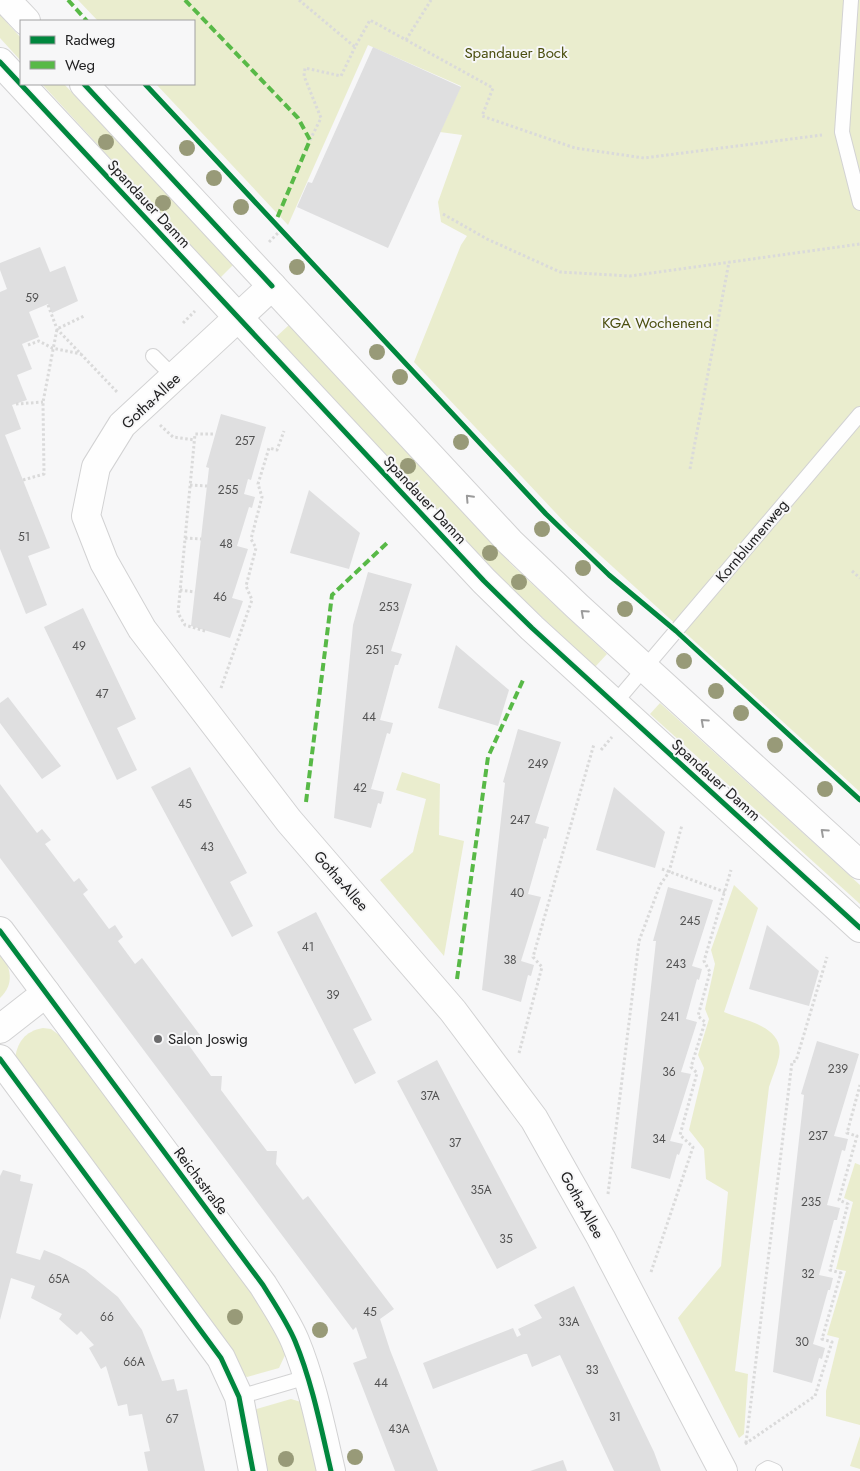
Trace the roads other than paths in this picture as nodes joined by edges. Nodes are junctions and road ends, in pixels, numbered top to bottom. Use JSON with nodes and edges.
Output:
{"nodes":[{"id":1,"x":6,"y":0,"type":"edge"},
{"id":2,"x":850,"y":0,"type":"edge"},
{"id":3,"x":25,"y":20,"type":"edge"},
{"id":4,"x":0,"y":62,"type":"edge"},
{"id":5,"x":20,"y":84,"type":"edge"},
{"id":6,"x":21,"y":85,"type":"edge"},
{"id":7,"x":85,"y":85,"type":"edge"},
{"id":8,"x":860,"y":202,"type":"edge"},
{"id":9,"x":272,"y":286,"type":"junction"},
{"id":10,"x":239,"y":319,"type":"junction"},
{"id":11,"x":153,"y":356,"type":"dead end"},
{"id":12,"x":174,"y":378,"type":"junction"},
{"id":13,"x":860,"y":414,"type":"edge"},
{"id":14,"x":645,"y":668,"type":"junction"},
{"id":15,"x":614,"y":704,"type":"junction"},
{"id":16,"x":860,"y":865,"type":"edge"},
{"id":17,"x":860,"y":928,"type":"edge"},
{"id":18,"x":0,"y":932,"type":"edge"},
{"id":19,"x":46,"y":993,"type":"junction"},
{"id":20,"x":0,"y":1029,"type":"edge"},
{"id":21,"x":0,"y":1059,"type":"edge"},
{"id":22,"x":307,"y":1376,"type":"junction"},
{"id":23,"x":238,"y":1397,"type":"junction"},
{"id":24,"x":253,"y":1471,"type":"edge"},
{"id":25,"x":332,"y":1471,"type":"edge"},
{"id":26,"x":723,"y":1471,"type":"edge"},
{"id":27,"x":762,"y":1471,"type":"edge"},
{"id":28,"x":775,"y":1471,"type":"edge"}],
"edges":[{"from":1,"to":3,"type":"main road"},
{"from":2,"to":8,"type":"lane"},
{"from":4,"to":5,"type":"main road","name":"Spandauer Damm"},
{"from":6,"to":10,"type":"main road","name":"Spandauer Damm"},
{"from":7,"to":9,"type":"main road"},
{"from":9,"to":10,"type":"main road"},
{"from":14,"to":9,"type":"main road","one_way":true},
{"from":10,"to":12,"type":"main road","name":"Gotha-Allee"},
{"from":10,"to":15,"type":"main road","name":"Spandauer Damm"},
{"from":11,"to":12,"type":"lane"},
{"from":12,"to":26,"type":"main road","name":"Gotha-Allee"},
{"from":13,"to":14,"type":"lane","name":"Kornblumenweg"},
{"from":14,"to":15,"type":"lane","name":"Kornblumenweg"},
{"from":16,"to":14,"type":"main road","one_way":true},
{"from":15,"to":17,"type":"main road","name":"Spandauer Damm"},
{"from":18,"to":19,"type":"main road","name":"Reichsstraße"},
{"from":19,"to":20,"type":"main road"},
{"from":19,"to":22,"type":"main road","name":"Reichsstraße"},
{"from":21,"to":23,"type":"main road"},
{"from":22,"to":23,"type":"lane"},
{"from":22,"to":25,"type":"main road","name":"Reichsstraße"},
{"from":23,"to":24,"type":"main road"},
{"from":27,"to":28,"type":"lane"}]}
